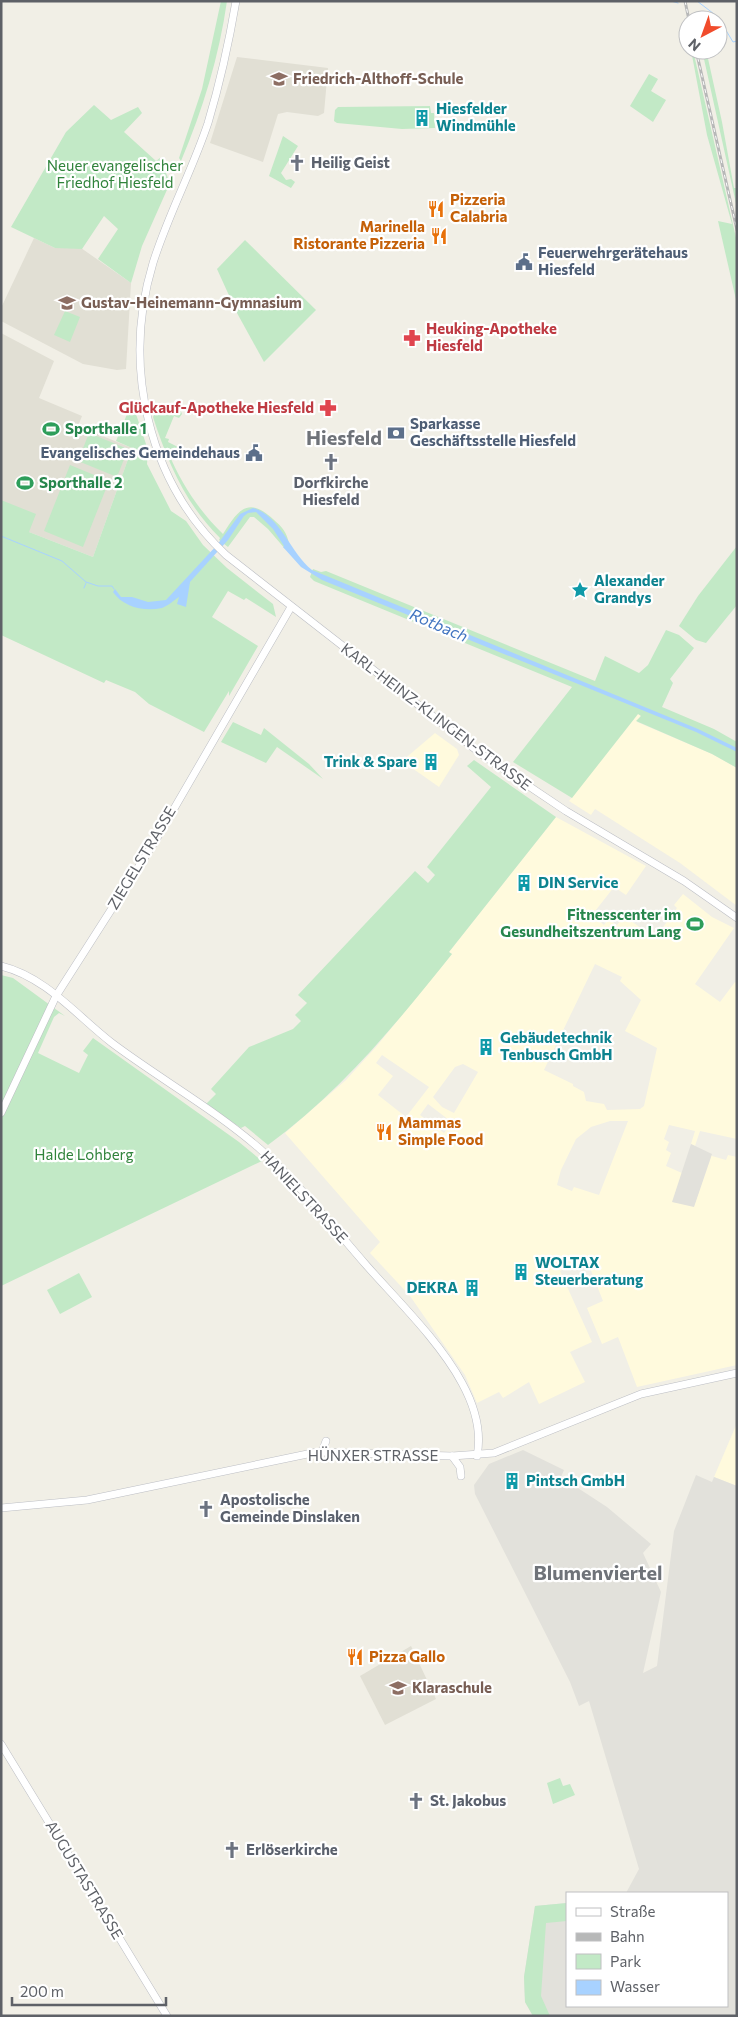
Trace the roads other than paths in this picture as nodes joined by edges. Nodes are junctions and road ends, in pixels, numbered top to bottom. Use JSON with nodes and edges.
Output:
{"nodes":[{"id":1,"x":236,"y":1,"type":"edge"},
{"id":2,"x":291,"y":607,"type":"junction"},
{"id":3,"x":737,"y":918,"type":"edge"},
{"id":4,"x":1,"y":966,"type":"edge"},
{"id":5,"x":56,"y":996,"type":"junction"},
{"id":6,"x":1,"y":1113,"type":"edge"},
{"id":7,"x":737,"y":1373,"type":"edge"},
{"id":8,"x":326,"y":1441,"type":"dead end"},
{"id":9,"x":322,"y":1452,"type":"junction"},
{"id":10,"x":452,"y":1456,"type":"junction"},
{"id":11,"x":477,"y":1456,"type":"junction"},
{"id":12,"x":461,"y":1476,"type":"dead end"},
{"id":13,"x":1,"y":1508,"type":"edge"},
{"id":14,"x":1,"y":1744,"type":"edge"},
{"id":15,"x":167,"y":2016,"type":"edge"}],
"edges":[{"from":1,"to":2,"type":"main road","name":"KARL-HEINZ-KLINGEN-STRASSE"},
{"from":2,"to":3,"type":"main road","name":"KARL-HEINZ-KLINGEN-STRASSE"},
{"from":2,"to":5,"type":"main road","name":"ZIEGELSTRASSE"},
{"from":4,"to":5,"type":"main road","name":"HANIELSTRASSE"},
{"from":5,"to":6,"type":"main road","name":"ZIEGELSTRASSE"},
{"from":5,"to":11,"type":"main road","name":"HANIELSTRASSE"},
{"from":7,"to":11,"type":"main road","name":"HÜNXER STRASSE"},
{"from":8,"to":9,"type":"main road"},
{"from":9,"to":10,"type":"main road","name":"HÜNXER STRASSE"},
{"from":9,"to":13,"type":"main road","name":"HÜNXER STRASSE"},
{"from":10,"to":11,"type":"main road","name":"HÜNXER STRASSE"},
{"from":10,"to":12,"type":"main road"},
{"from":14,"to":15,"type":"main road","name":"AUGUSTASTRASSE"}]}
